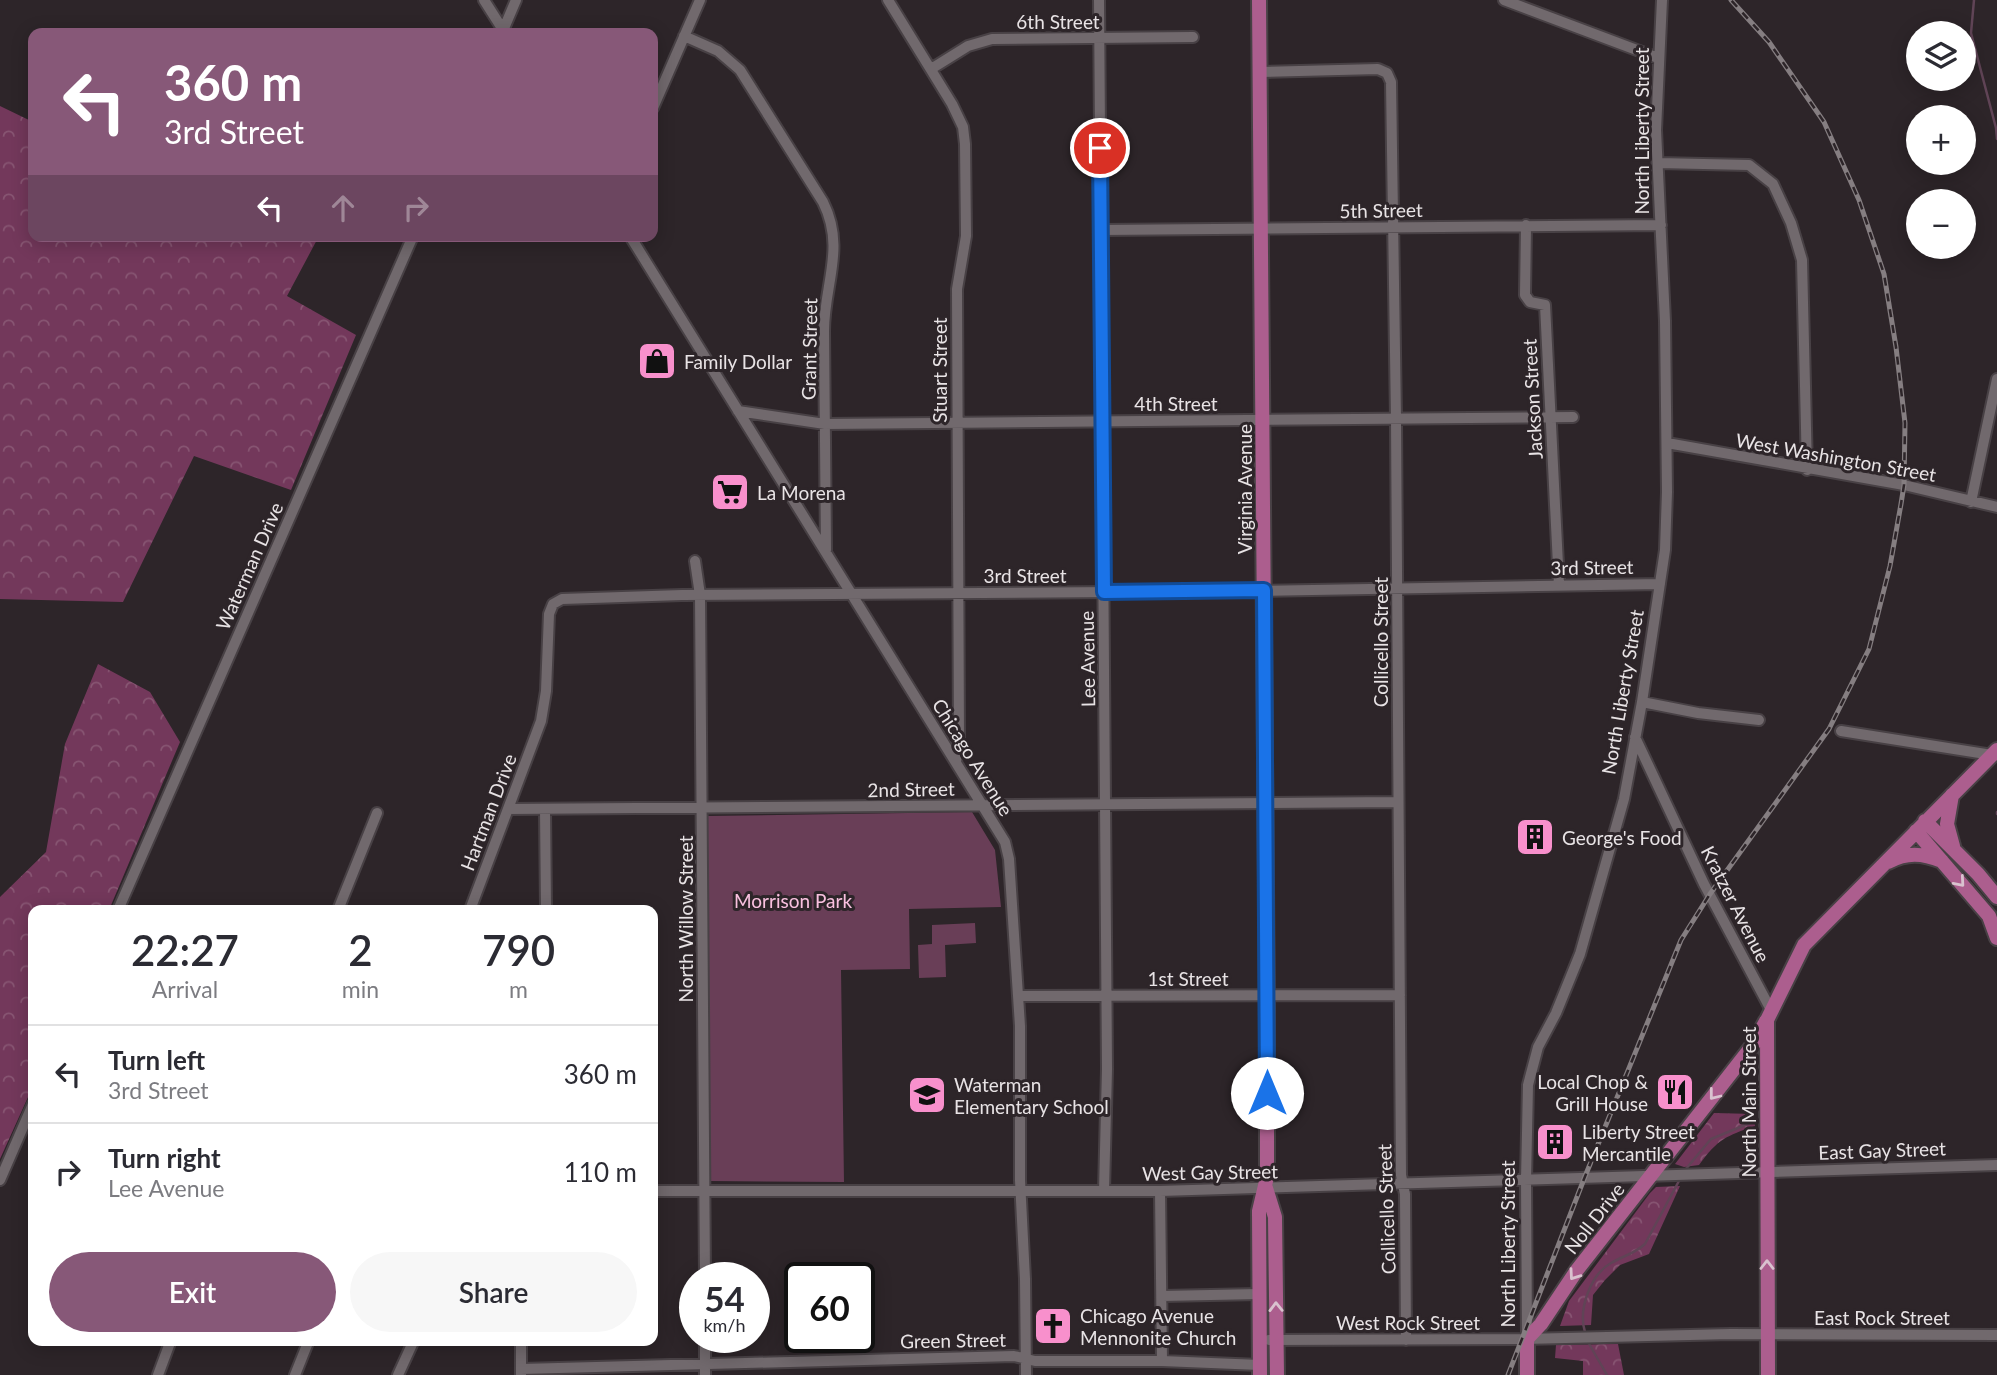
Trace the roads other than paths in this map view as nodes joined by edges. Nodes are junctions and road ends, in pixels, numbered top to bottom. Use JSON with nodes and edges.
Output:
{"nodes":[{"id":1,"x":484,"y":0,"type":"edge"},
{"id":2,"x":516,"y":0,"type":"edge"},
{"id":3,"x":700,"y":0,"type":"edge"},
{"id":4,"x":888,"y":0,"type":"edge"},
{"id":5,"x":1099,"y":0,"type":"edge"},
{"id":6,"x":1259,"y":0,"type":"edge"},
{"id":7,"x":1504,"y":0,"type":"edge"},
{"id":8,"x":1662,"y":0,"type":"edge"},
{"id":9,"x":501,"y":28,"type":"edge"},
{"id":10,"x":505,"y":28,"type":"edge"},
{"id":11,"x":684,"y":36,"type":"junction"},
{"id":12,"x":1193,"y":37,"type":"dead end"},
{"id":13,"x":1099,"y":38,"type":"junction"},
{"id":14,"x":1658,"y":58,"type":"junction"},
{"id":15,"x":931,"y":69,"type":"junction"},
{"id":16,"x":1259,"y":72,"type":"junction"},
{"id":17,"x":658,"y":96,"type":"edge"},
{"id":18,"x":1658,"y":163,"type":"junction"},
{"id":19,"x":1526,"y":225,"type":"junction"},
{"id":20,"x":1661,"y":225,"type":"junction"},
{"id":21,"x":1394,"y":227,"type":"junction"},
{"id":22,"x":1261,"y":228,"type":"junction"},
{"id":23,"x":1101,"y":230,"type":"junction"},
{"id":24,"x":410,"y":242,"type":"edge"},
{"id":25,"x":634,"y":242,"type":"edge"},
{"id":26,"x":1997,"y":379,"type":"edge"},
{"id":27,"x":738,"y":411,"type":"junction"},
{"id":28,"x":1550,"y":416,"type":"junction"},
{"id":29,"x":1573,"y":417,"type":"dead end"},
{"id":30,"x":1396,"y":419,"type":"junction"},
{"id":31,"x":1263,"y":420,"type":"junction"},
{"id":32,"x":1102,"y":421,"type":"junction"},
{"id":33,"x":957,"y":422,"type":"junction"},
{"id":34,"x":825,"y":424,"type":"junction"},
{"id":35,"x":1667,"y":443,"type":"junction"},
{"id":36,"x":1807,"y":470,"type":"junction"},
{"id":37,"x":1971,"y":502,"type":"junction"},
{"id":38,"x":1997,"y":507,"type":"edge"},
{"id":39,"x":826,"y":553,"type":"junction"},
{"id":40,"x":695,"y":561,"type":"dead end"},
{"id":41,"x":1660,"y":584,"type":"junction"},
{"id":42,"x":1559,"y":585,"type":"junction"},
{"id":43,"x":1397,"y":589,"type":"junction"},
{"id":44,"x":1264,"y":590,"type":"junction"},
{"id":45,"x":1104,"y":592,"type":"junction"},
{"id":46,"x":958,"y":593,"type":"junction"},
{"id":47,"x":851,"y":594,"type":"junction"},
{"id":48,"x":700,"y":595,"type":"junction"},
{"id":49,"x":559,"y":600,"type":"joint"},
{"id":50,"x":1642,"y":702,"type":"junction"},
{"id":51,"x":1759,"y":720,"type":"dead end"},
{"id":52,"x":1841,"y":731,"type":"dead end"},
{"id":53,"x":1635,"y":737,"type":"junction"},
{"id":54,"x":1995,"y":752,"type":"edge"},
{"id":55,"x":956,"y":762,"type":"junction"},
{"id":56,"x":1952,"y":795,"type":"junction"},
{"id":57,"x":1398,"y":802,"type":"junction"},
{"id":58,"x":982,"y":804,"type":"junction"},
{"id":59,"x":1266,"y":804,"type":"junction"},
{"id":60,"x":1105,"y":806,"type":"junction"},
{"id":61,"x":508,"y":809,"type":"junction"},
{"id":62,"x":545,"y":809,"type":"junction"},
{"id":63,"x":702,"y":809,"type":"junction"},
{"id":64,"x":377,"y":813,"type":"dead end"},
{"id":65,"x":1920,"y":826,"type":"junction"},
{"id":66,"x":1954,"y":850,"type":"junction"},
{"id":67,"x":1943,"y":862,"type":"junction"},
{"id":68,"x":1883,"y":864,"type":"junction"},
{"id":69,"x":1997,"y":897,"type":"edge"},
{"id":70,"x":120,"y":905,"type":"edge"},
{"id":71,"x":340,"y":905,"type":"edge"},
{"id":72,"x":472,"y":905,"type":"edge"},
{"id":73,"x":546,"y":905,"type":"edge"},
{"id":74,"x":1997,"y":937,"type":"edge"},
{"id":75,"x":1400,"y":995,"type":"junction"},
{"id":76,"x":1018,"y":996,"type":"junction"},
{"id":77,"x":1106,"y":996,"type":"junction"},
{"id":78,"x":1267,"y":996,"type":"junction"},
{"id":79,"x":1769,"y":1015,"type":"junction"},
{"id":80,"x":28,"y":1116,"type":"edge"},
{"id":81,"x":1997,"y":1165,"type":"edge"},
{"id":82,"x":1767,"y":1171,"type":"junction"},
{"id":83,"x":1650,"y":1177,"type":"junction"},
{"id":84,"x":0,"y":1180,"type":"edge"},
{"id":85,"x":1526,"y":1180,"type":"junction"},
{"id":86,"x":1402,"y":1184,"type":"junction"},
{"id":87,"x":1266,"y":1188,"type":"junction"},
{"id":88,"x":658,"y":1191,"type":"edge"},
{"id":89,"x":704,"y":1191,"type":"junction"},
{"id":90,"x":1021,"y":1191,"type":"junction"},
{"id":91,"x":1104,"y":1191,"type":"junction"},
{"id":92,"x":1160,"y":1191,"type":"junction"},
{"id":93,"x":705,"y":1262,"type":"edge"},
{"id":94,"x":1259,"y":1294,"type":"junction"},
{"id":95,"x":1162,"y":1296,"type":"junction"},
{"id":96,"x":1767,"y":1334,"type":"junction"},
{"id":97,"x":1997,"y":1335,"type":"edge"},
{"id":98,"x":1259,"y":1339,"type":"junction"},
{"id":99,"x":1406,"y":1339,"type":"junction"},
{"id":100,"x":1527,"y":1339,"type":"junction"},
{"id":101,"x":1276,"y":1340,"type":"junction"},
{"id":102,"x":169,"y":1346,"type":"edge"},
{"id":103,"x":307,"y":1346,"type":"edge"},
{"id":104,"x":411,"y":1346,"type":"edge"},
{"id":105,"x":522,"y":1346,"type":"edge"},
{"id":106,"x":1026,"y":1359,"type":"junction"},
{"id":107,"x":1162,"y":1361,"type":"junction"},
{"id":108,"x":705,"y":1370,"type":"edge"},
{"id":109,"x":1260,"y":1370,"type":"edge"},
{"id":110,"x":521,"y":1372,"type":"edge"},
{"id":111,"x":158,"y":1375,"type":"edge"},
{"id":112,"x":295,"y":1375,"type":"edge"},
{"id":113,"x":398,"y":1375,"type":"edge"},
{"id":114,"x":1026,"y":1375,"type":"edge"},
{"id":115,"x":1277,"y":1375,"type":"edge"},
{"id":116,"x":1527,"y":1375,"type":"edge"},
{"id":117,"x":1768,"y":1375,"type":"edge"}],
"edges":[{"from":1,"to":9,"type":"street"},
{"from":2,"to":10,"type":"street"},
{"from":3,"to":11,"type":"street"},
{"from":4,"to":15,"type":"street","name":"Stuart Street"},
{"from":5,"to":13,"type":"street","name":"Lee Avenue"},
{"from":6,"to":16,"type":"main road","name":"Virginia Avenue"},
{"from":7,"to":14,"type":"street"},
{"from":8,"to":14,"type":"street","name":"North Liberty Street"},
{"from":11,"to":17,"type":"street"},
{"from":11,"to":34,"type":"street","name":"Grant Street"},
{"from":12,"to":13,"type":"street","name":"6th Street"},
{"from":13,"to":15,"type":"street","name":"6th Street"},
{"from":13,"to":23,"type":"street","name":"Lee Avenue"},
{"from":14,"to":18,"type":"street","name":"North Liberty Street"},
{"from":15,"to":33,"type":"street","name":"Stuart Street"},
{"from":16,"to":21,"type":"street","name":"Collicello Street"},
{"from":16,"to":22,"type":"main road","name":"Virginia Avenue"},
{"from":18,"to":20,"type":"street","name":"North Liberty Street"},
{"from":18,"to":36,"type":"street"},
{"from":19,"to":20,"type":"street","name":"5th Street"},
{"from":19,"to":21,"type":"street","name":"5th Street"},
{"from":19,"to":28,"type":"street","name":"Jackson Street"},
{"from":20,"to":35,"type":"street","name":"North Liberty Street"},
{"from":21,"to":22,"type":"street","name":"5th Street"},
{"from":21,"to":30,"type":"street","name":"Collicello Street"},
{"from":22,"to":23,"type":"street","name":"5th Street"},
{"from":22,"to":31,"type":"main road","name":"Virginia Avenue"},
{"from":23,"to":32,"type":"street","name":"Lee Avenue"},
{"from":24,"to":70,"type":"street","name":"Waterman Drive"},
{"from":25,"to":27,"type":"street","name":"Chicago Avenue"},
{"from":26,"to":37,"type":"street"},
{"from":27,"to":34,"type":"street","name":"4th Street"},
{"from":27,"to":39,"type":"street","name":"Chicago Avenue"},
{"from":28,"to":29,"type":"street","name":"4th Street"},
{"from":28,"to":30,"type":"street","name":"4th Street"},
{"from":28,"to":42,"type":"street","name":"Jackson Street"},
{"from":30,"to":31,"type":"street","name":"4th Street"},
{"from":30,"to":43,"type":"street","name":"Collicello Street"},
{"from":31,"to":32,"type":"street","name":"4th Street"},
{"from":31,"to":44,"type":"main road","name":"Virginia Avenue"},
{"from":32,"to":33,"type":"street","name":"4th Street"},
{"from":32,"to":45,"type":"street","name":"Lee Avenue"},
{"from":33,"to":34,"type":"street","name":"4th Street"},
{"from":33,"to":46,"type":"street","name":"Stuart Street"},
{"from":34,"to":39,"type":"street","name":"Grant Street"},
{"from":35,"to":36,"type":"street","name":"West Washington Street"},
{"from":35,"to":41,"type":"street","name":"North Liberty Street"},
{"from":36,"to":37,"type":"street","name":"West Washington Street"},
{"from":37,"to":38,"type":"street","name":"West Washington Street"},
{"from":39,"to":47,"type":"street","name":"Chicago Avenue"},
{"from":40,"to":48,"type":"street","name":"North Willow Street"},
{"from":41,"to":42,"type":"street","name":"3rd Street"},
{"from":41,"to":50,"type":"street","name":"North Liberty Street"},
{"from":42,"to":43,"type":"street","name":"3rd Street"},
{"from":43,"to":44,"type":"street","name":"3rd Street"},
{"from":43,"to":57,"type":"street","name":"Collicello Street"},
{"from":44,"to":45,"type":"street","name":"3rd Street"},
{"from":44,"to":59,"type":"main road","name":"Virginia Avenue"},
{"from":45,"to":46,"type":"street","name":"3rd Street"},
{"from":45,"to":60,"type":"street","name":"Lee Avenue"},
{"from":46,"to":47,"type":"street","name":"3rd Street"},
{"from":46,"to":55,"type":"street","name":"Stuart Street"},
{"from":47,"to":48,"type":"street","name":"3rd Street"},
{"from":47,"to":55,"type":"street","name":"Chicago Avenue"},
{"from":48,"to":49,"type":"street","name":"3rd Street"},
{"from":48,"to":63,"type":"street","name":"North Willow Street"},
{"from":49,"to":61,"type":"street","name":"Hartman Drive"},
{"from":50,"to":51,"type":"street"},
{"from":50,"to":53,"type":"street","name":"North Liberty Street"},
{"from":52,"to":54,"type":"street"},
{"from":53,"to":79,"type":"street","name":"Kratzer Avenue"},
{"from":53,"to":85,"type":"street","name":"North Liberty Street"},
{"from":54,"to":56,"type":"main road","name":"North Main Street"},
{"from":55,"to":58,"type":"street","name":"Chicago Avenue"},
{"from":56,"to":65,"type":"main road","name":"North Main Street"},
{"from":56,"to":66,"type":"main road"},
{"from":57,"to":59,"type":"street","name":"2nd Street"},
{"from":57,"to":75,"type":"street","name":"Collicello Street"},
{"from":58,"to":60,"type":"street","name":"2nd Street"},
{"from":58,"to":63,"type":"street","name":"2nd Street"},
{"from":58,"to":76,"type":"street","name":"Chicago Avenue"},
{"from":59,"to":60,"type":"street","name":"2nd Street"},
{"from":59,"to":78,"type":"main road","name":"Virginia Avenue"},
{"from":60,"to":77,"type":"street","name":"Lee Avenue"},
{"from":61,"to":62,"type":"street","name":"2nd Street"},
{"from":61,"to":72,"type":"street","name":"Hartman Drive"},
{"from":62,"to":63,"type":"street","name":"2nd Street"},
{"from":62,"to":73,"type":"street"},
{"from":63,"to":89,"type":"street","name":"North Willow Street"},
{"from":64,"to":71,"type":"street"},
{"from":65,"to":66,"type":"main road"},
{"from":65,"to":67,"type":"main road"},
{"from":65,"to":68,"type":"main road","name":"North Main Street"},
{"from":66,"to":69,"type":"main road"},
{"from":67,"to":68,"type":"main road"},
{"from":67,"to":74,"type":"main road","one_way":true},
{"from":68,"to":79,"type":"main road","name":"North Main Street"},
{"from":75,"to":78,"type":"street","name":"1st Street"},
{"from":75,"to":86,"type":"street","name":"Collicello Street"},
{"from":76,"to":77,"type":"street","name":"1st Street"},
{"from":76,"to":90,"type":"street","name":"Chicago Avenue"},
{"from":77,"to":78,"type":"street","name":"1st Street"},
{"from":77,"to":91,"type":"street","name":"Lee Avenue"},
{"from":78,"to":87,"type":"main road","name":"Virginia Avenue"},
{"from":79,"to":82,"type":"main road","name":"North Main Street"},
{"from":79,"to":83,"type":"main road","name":"Noll Drive","one_way":true},
{"from":80,"to":84,"type":"street"},
{"from":81,"to":82,"type":"street","name":"East Gay Street"},
{"from":82,"to":83,"type":"street","name":"West Gay Street"},
{"from":96,"to":82,"type":"main road","name":"North Main Street","one_way":true},
{"from":83,"to":85,"type":"street","name":"West Gay Street"},
{"from":83,"to":100,"type":"main road","name":"Noll Drive","one_way":true},
{"from":85,"to":86,"type":"street","name":"West Gay Street"},
{"from":85,"to":100,"type":"street","name":"North Liberty Street"},
{"from":86,"to":87,"type":"street","name":"West Gay Street"},
{"from":86,"to":99,"type":"street","name":"Collicello Street"},
{"from":87,"to":92,"type":"street","name":"West Gay Street"},
{"from":87,"to":94,"type":"main road"},
{"from":101,"to":87,"type":"main road","one_way":true},
{"from":88,"to":89,"type":"street","name":"West Gay Street"},
{"from":89,"to":90,"type":"street","name":"West Gay Street"},
{"from":89,"to":93,"type":"street","name":"North Willow Street"},
{"from":90,"to":91,"type":"street","name":"West Gay Street"},
{"from":90,"to":106,"type":"street","name":"Chicago Avenue"},
{"from":91,"to":92,"type":"street","name":"West Gay Street"},
{"from":92,"to":95,"type":"street"},
{"from":94,"to":95,"type":"street"},
{"from":94,"to":98,"type":"main road"},
{"from":95,"to":107,"type":"street"},
{"from":96,"to":97,"type":"street","name":"East Rock Street"},
{"from":96,"to":100,"type":"street","name":"West Rock Street"},
{"from":96,"to":117,"type":"main road","name":"North Main Street"},
{"from":98,"to":101,"type":"street","name":"West Rock Street"},
{"from":98,"to":109,"type":"main road"},
{"from":99,"to":100,"type":"street","name":"West Rock Street"},
{"from":99,"to":101,"type":"street","name":"West Rock Street"},
{"from":100,"to":116,"type":"main road","name":"North Liberty Street"},
{"from":101,"to":115,"type":"main road"},
{"from":102,"to":111,"type":"street"},
{"from":103,"to":112,"type":"street"},
{"from":104,"to":113,"type":"street"},
{"from":105,"to":110,"type":"street"},
{"from":106,"to":107,"type":"street","name":"Green Street"},
{"from":106,"to":108,"type":"street","name":"Green Street"},
{"from":106,"to":114,"type":"street","name":"Chicago Avenue"},
{"from":107,"to":109,"type":"street","name":"Green Street"},
{"from":108,"to":110,"type":"street","name":"Green Street"}]}
